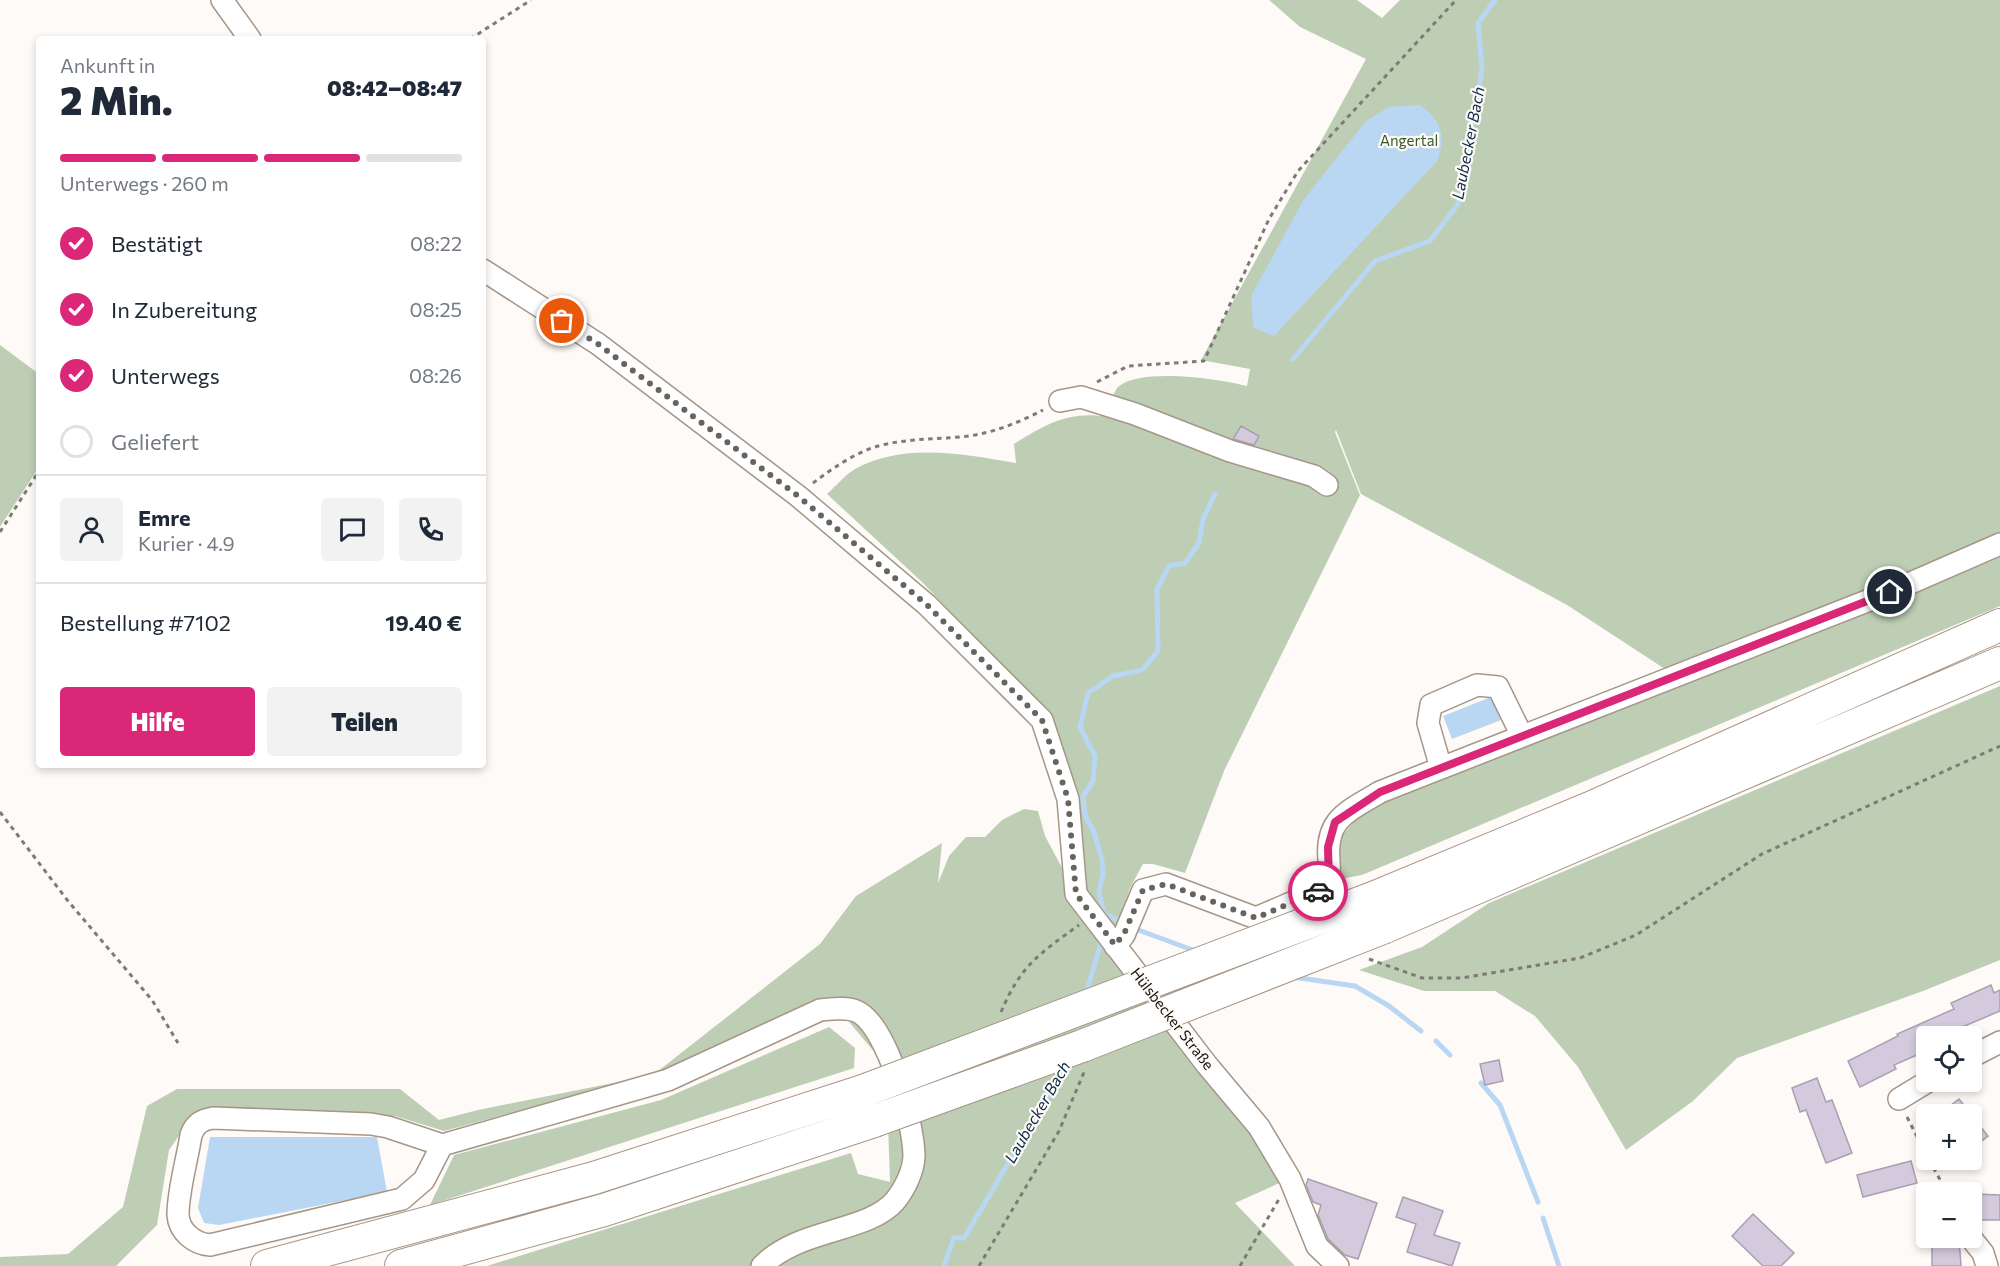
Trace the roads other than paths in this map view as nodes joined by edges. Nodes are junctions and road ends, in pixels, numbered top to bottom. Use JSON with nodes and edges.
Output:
{"nodes":[{"id":1,"x":222,"y":0,"type":"edge"},
{"id":2,"x":248,"y":36,"type":"edge"},
{"id":3,"x":486,"y":272,"type":"edge"},
{"id":4,"x":1060,"y":401,"type":"road end"},
{"id":5,"x":1327,"y":485,"type":"dead end"},
{"id":6,"x":2000,"y":544,"type":"edge"},
{"id":7,"x":2000,"y":625,"type":"edge"},
{"id":8,"x":2000,"y":663,"type":"edge"},
{"id":9,"x":1522,"y":736,"type":"junction"},
{"id":10,"x":1441,"y":768,"type":"junction"},
{"id":11,"x":1123,"y":931,"type":"junction"},
{"id":12,"x":2000,"y":1042,"type":"edge"},
{"id":13,"x":1982,"y":1051,"type":"edge"},
{"id":14,"x":1916,"y":1089,"type":"edge"},
{"id":15,"x":1899,"y":1099,"type":"road end"},
{"id":16,"x":442,"y":1145,"type":"junction"},
{"id":17,"x":267,"y":1266,"type":"edge"},
{"id":18,"x":401,"y":1266,"type":"edge"},
{"id":19,"x":762,"y":1266,"type":"edge"},
{"id":20,"x":1338,"y":1266,"type":"edge"}],
"edges":[{"from":1,"to":2,"type":"street"},
{"from":3,"to":11,"type":"street","name":"Hülsbecker Straße"},
{"from":4,"to":5,"type":"street"},
{"from":6,"to":9,"type":"street"},
{"from":7,"to":17,"type":"highway","bridge":true},
{"from":8,"to":18,"type":"highway","bridge":true},
{"from":9,"to":10,"type":"street"},
{"from":9,"to":10,"type":"street"},
{"from":10,"to":11,"type":"street"},
{"from":11,"to":20,"type":"street","name":"Hülsbecker Straße"},
{"from":12,"to":13,"type":"street"},
{"from":14,"to":15,"type":"street"},
{"from":16,"to":16,"type":"street"},
{"from":16,"to":19,"type":"street"}]}
